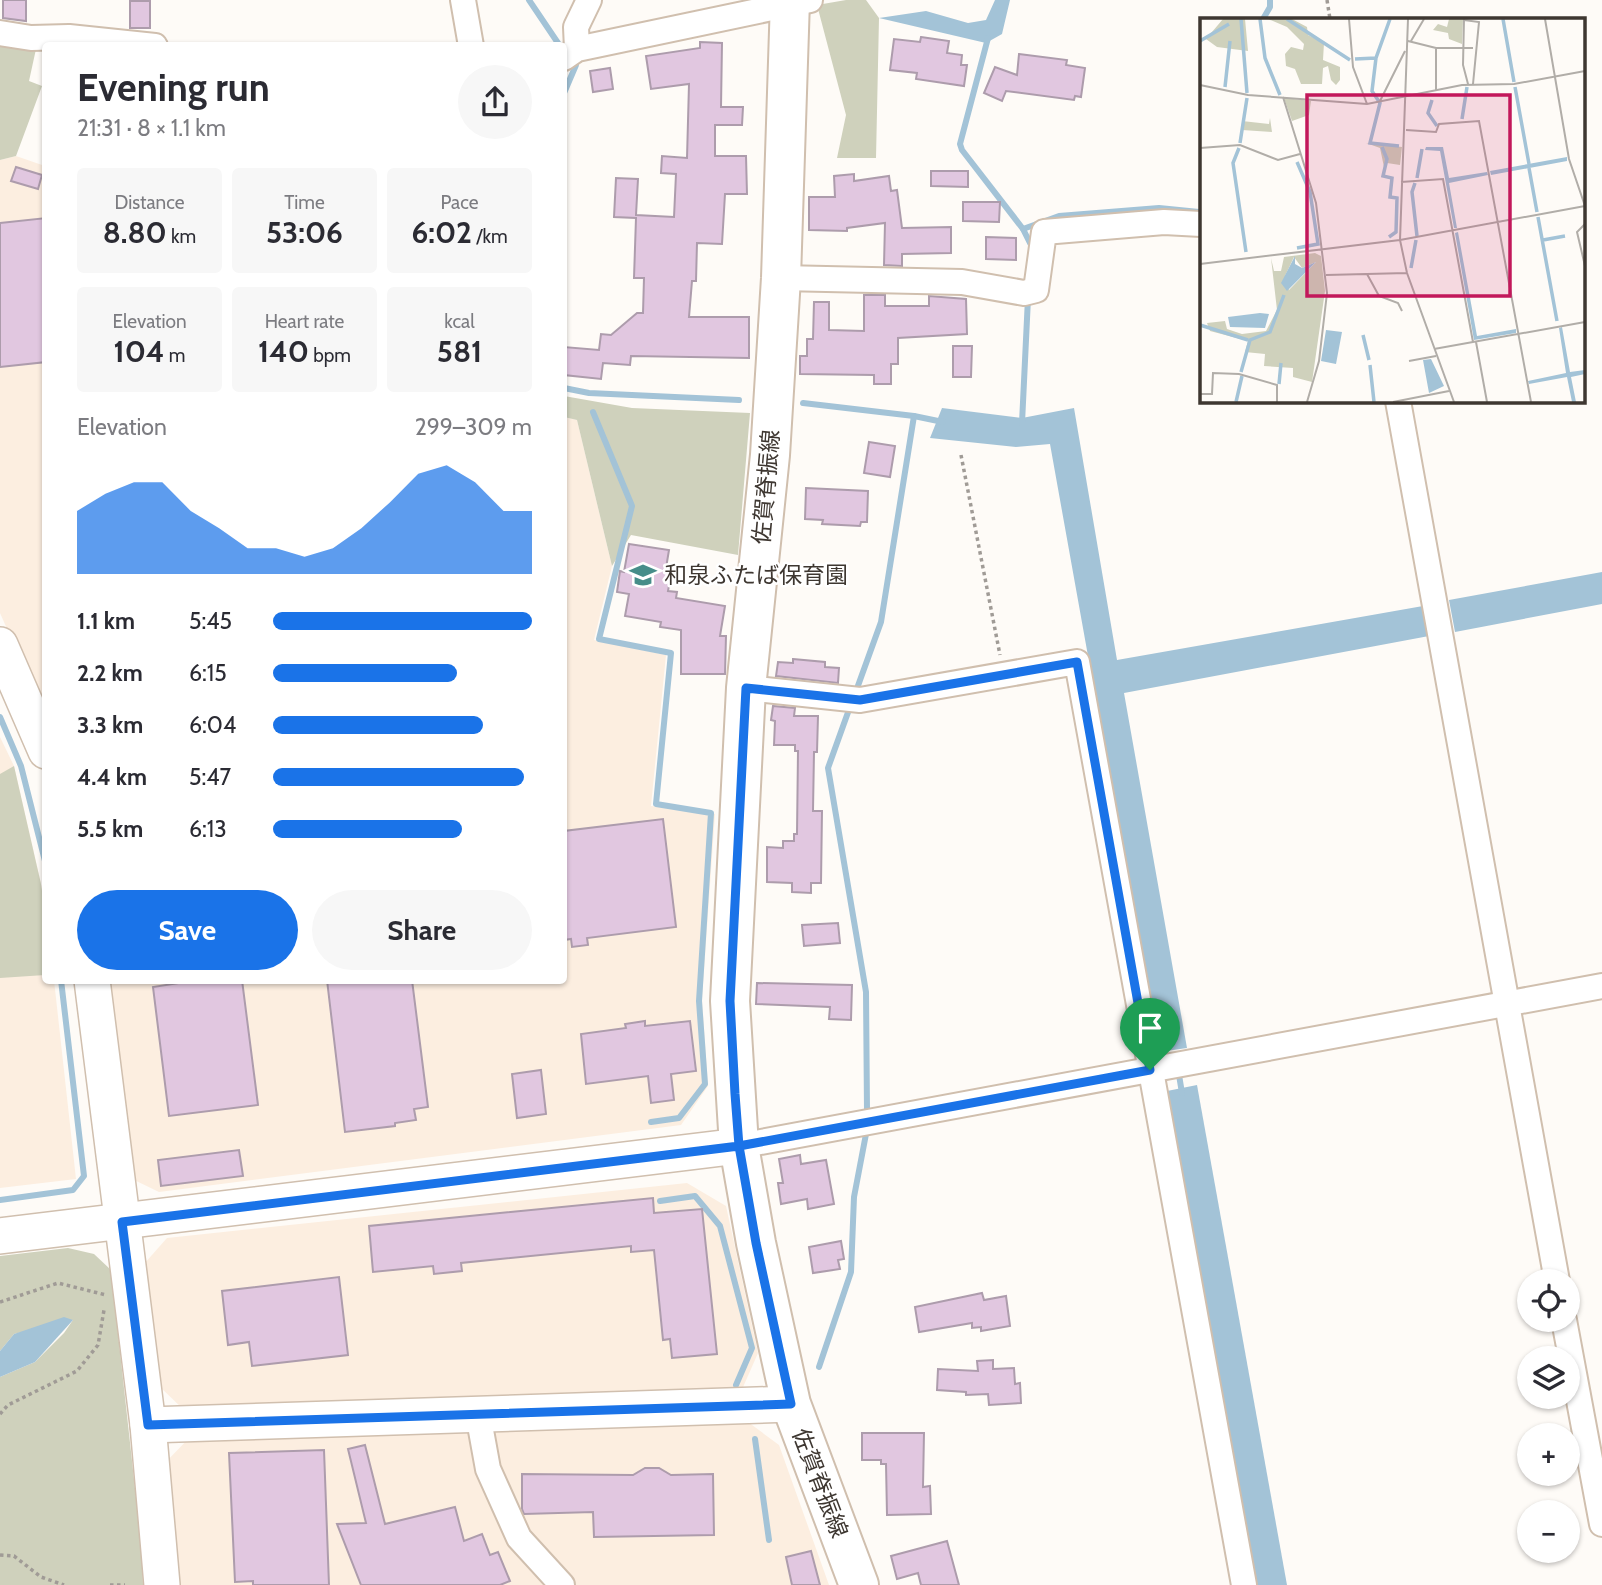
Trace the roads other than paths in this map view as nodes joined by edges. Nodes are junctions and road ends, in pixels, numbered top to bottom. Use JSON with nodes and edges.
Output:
{"nodes":[{"id":1,"x":463,"y":0,"type":"edge"},
{"id":2,"x":589,"y":0,"type":"edge"},
{"id":3,"x":797,"y":1,"type":"edge"},
{"id":4,"x":0,"y":33,"type":"edge"},
{"id":5,"x":117,"y":42,"type":"edge"},
{"id":6,"x":470,"y":42,"type":"edge"},
{"id":7,"x":570,"y":53,"type":"edge"},
{"id":8,"x":1200,"y":223,"type":"edge"},
{"id":9,"x":781,"y":278,"type":"junction"},
{"id":10,"x":1398,"y":402,"type":"edge"},
{"id":11,"x":0,"y":645,"type":"edge"},
{"id":12,"x":746,"y":688,"type":"junction"},
{"id":13,"x":42,"y":742,"type":"edge"},
{"id":14,"x":92,"y":984,"type":"edge"},
{"id":15,"x":1602,"y":986,"type":"edge"},
{"id":16,"x":1506,"y":1003,"type":"junction"},
{"id":17,"x":1167,"y":1067,"type":"junction"},
{"id":18,"x":739,"y":1146,"type":"junction"},
{"id":19,"x":122,"y":1222,"type":"junction"},
{"id":20,"x":0,"y":1236,"type":"edge"},
{"id":21,"x":1555,"y":1269,"type":"edge"},
{"id":22,"x":1566,"y":1332,"type":"edge"},
{"id":23,"x":791,"y":1404,"type":"junction"},
{"id":24,"x":478,"y":1415,"type":"junction"},
{"id":25,"x":148,"y":1425,"type":"junction"},
{"id":26,"x":1602,"y":1524,"type":"edge"},
{"id":27,"x":162,"y":1585,"type":"edge"},
{"id":28,"x":562,"y":1585,"type":"edge"},
{"id":29,"x":859,"y":1585,"type":"edge"},
{"id":30,"x":1244,"y":1585,"type":"edge"}],
"edges":[{"from":1,"to":6,"type":"street"},
{"from":2,"to":7,"type":"street"},
{"from":3,"to":7,"type":"street"},
{"from":3,"to":9,"type":"main road","name":"佐賀脊振線"},
{"from":4,"to":5,"type":"street"},
{"from":8,"to":9,"type":"street"},
{"from":9,"to":12,"type":"main road","name":"佐賀脊振線"},
{"from":10,"to":16,"type":"street"},
{"from":11,"to":13,"type":"street"},
{"from":12,"to":17,"type":"street"},
{"from":12,"to":18,"type":"main road","name":"佐賀脊振線"},
{"from":14,"to":19,"type":"street"},
{"from":15,"to":16,"type":"street"},
{"from":16,"to":17,"type":"street"},
{"from":16,"to":21,"type":"street"},
{"from":17,"to":18,"type":"street"},
{"from":17,"to":30,"type":"street"},
{"from":18,"to":19,"type":"street"},
{"from":18,"to":23,"type":"main road","name":"佐賀脊振線"},
{"from":19,"to":20,"type":"street"},
{"from":19,"to":25,"type":"street"},
{"from":22,"to":26,"type":"street"},
{"from":23,"to":24,"type":"street"},
{"from":23,"to":29,"type":"main road","name":"佐賀脊振線"},
{"from":24,"to":25,"type":"street"},
{"from":24,"to":28,"type":"street"},
{"from":25,"to":27,"type":"street"}]}
